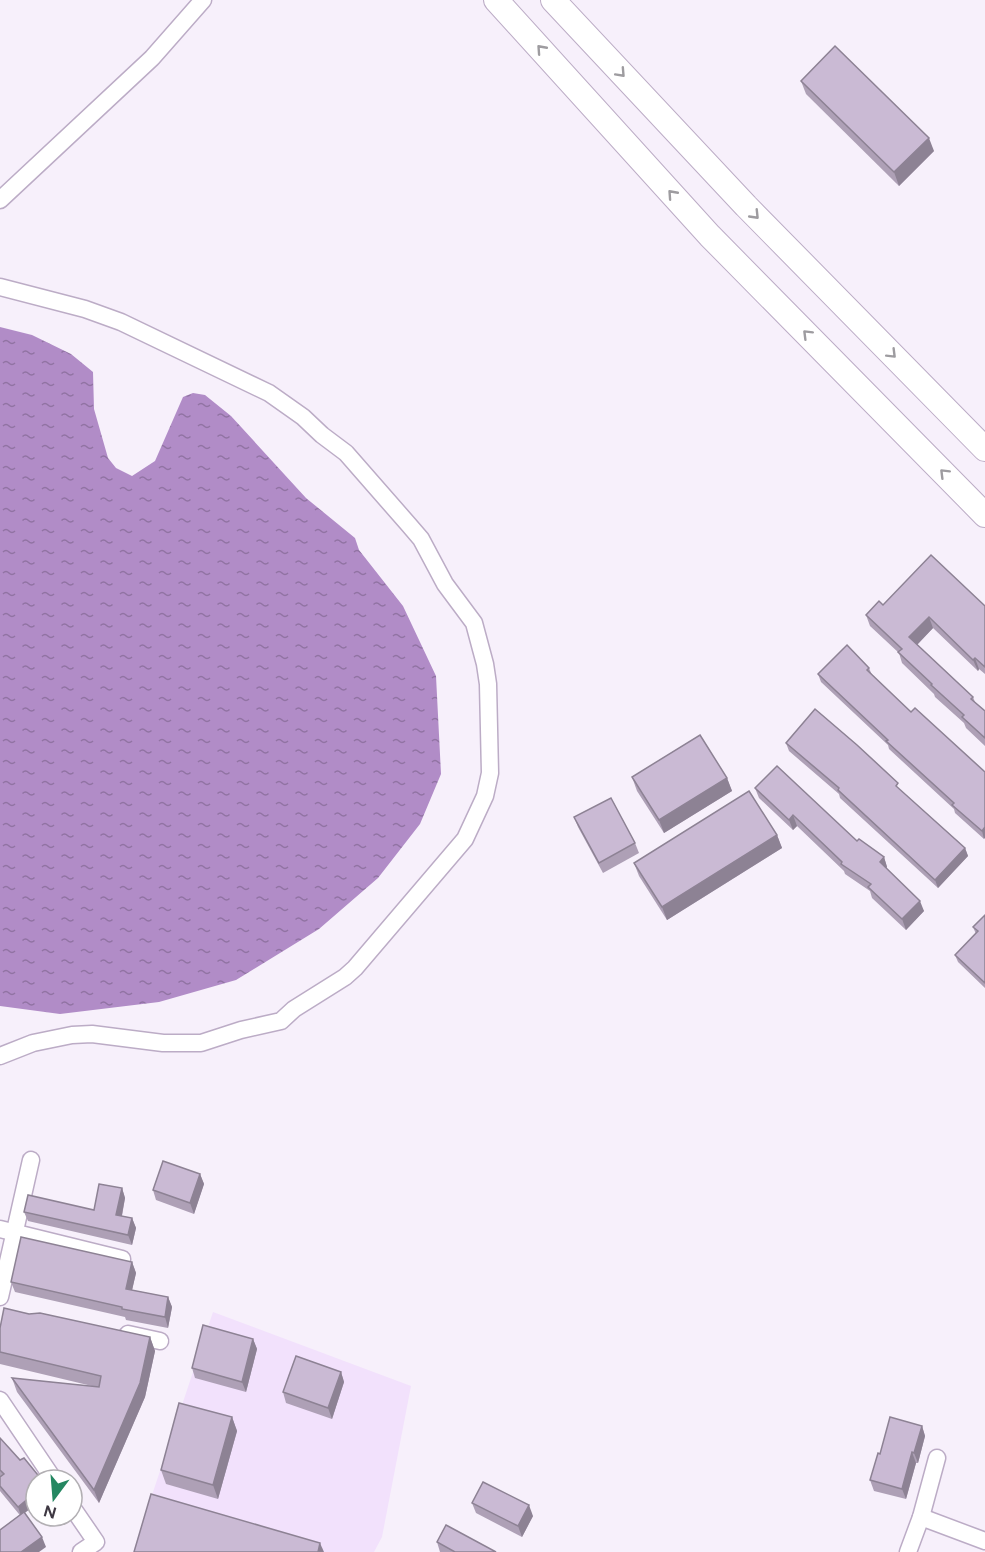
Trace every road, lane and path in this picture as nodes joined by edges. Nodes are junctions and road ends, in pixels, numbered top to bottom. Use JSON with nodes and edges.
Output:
{"nodes":[{"id":1,"x":203,"y":0,"type":"edge"},
{"id":2,"x":496,"y":0,"type":"edge"},
{"id":3,"x":553,"y":0,"type":"edge"},
{"id":4,"x":0,"y":200,"type":"edge"},
{"id":5,"x":0,"y":287,"type":"edge"},
{"id":6,"x":985,"y":450,"type":"edge"},
{"id":7,"x":985,"y":515,"type":"edge"},
{"id":8,"x":0,"y":1056,"type":"edge"},
{"id":9,"x":30,"y":1160,"type":"dead end"},
{"id":10,"x":7,"y":1231,"type":"edge"},
{"id":11,"x":122,"y":1259,"type":"edge"},
{"id":12,"x":3,"y":1306,"type":"edge"},
{"id":13,"x":114,"y":1331,"type":"edge"},
{"id":14,"x":160,"y":1341,"type":"dead end"},
{"id":15,"x":0,"y":1400,"type":"edge"},
{"id":16,"x":937,"y":1458,"type":"dead end"},
{"id":17,"x":46,"y":1468,"type":"edge"},
{"id":18,"x":921,"y":1517,"type":"junction"},
{"id":19,"x":84,"y":1525,"type":"edge"},
{"id":20,"x":985,"y":1541,"type":"edge"},
{"id":21,"x":98,"y":1547,"type":"edge"},
{"id":22,"x":81,"y":1552,"type":"edge"},
{"id":23,"x":908,"y":1552,"type":"edge"}],
"edges":[{"from":1,"to":4,"type":"street"},
{"from":7,"to":2,"type":"highway","one_way":true},
{"from":3,"to":6,"type":"highway","one_way":true},
{"from":5,"to":8,"type":"street"},
{"from":9,"to":10,"type":"street"},
{"from":10,"to":11,"type":"street"},
{"from":10,"to":12,"type":"street"},
{"from":13,"to":14,"type":"street"},
{"from":15,"to":17,"type":"street"},
{"from":16,"to":18,"type":"street"},
{"from":18,"to":20,"type":"street"},
{"from":18,"to":23,"type":"street"},
{"from":19,"to":21,"type":"street"},
{"from":21,"to":22,"type":"street"}]}
